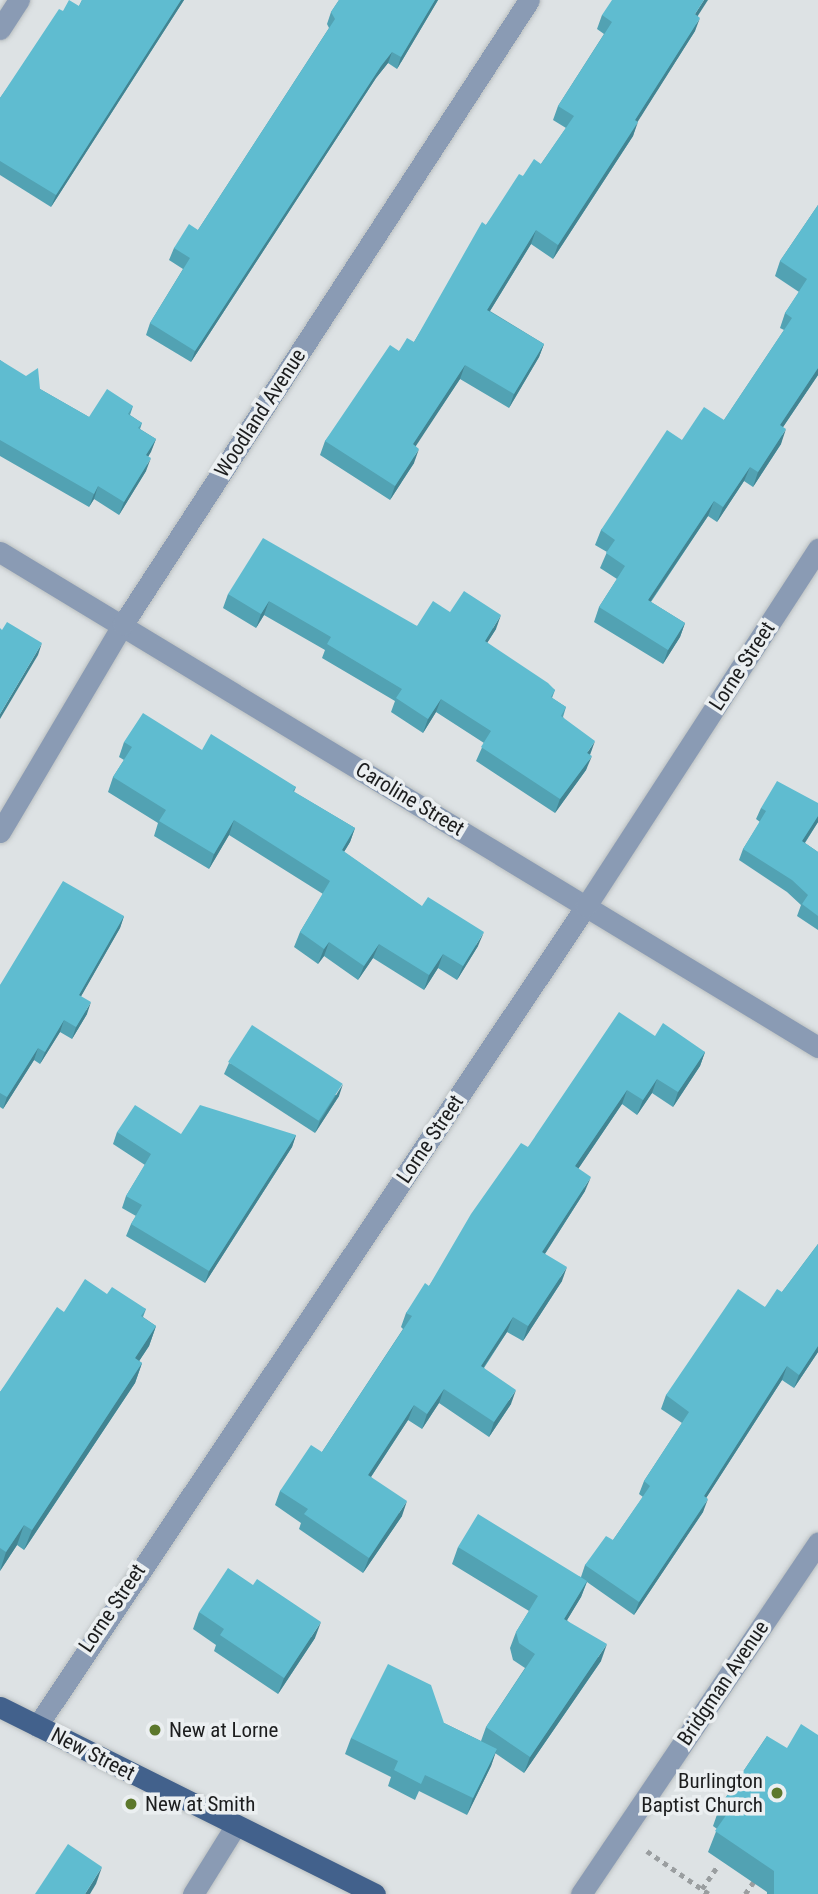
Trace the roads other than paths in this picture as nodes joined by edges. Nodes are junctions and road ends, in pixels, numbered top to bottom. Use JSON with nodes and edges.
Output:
{"nodes":[{"id":1,"x":19,"y":0,"type":"edge"},
{"id":2,"x":529,"y":0,"type":"edge"},
{"id":3,"x":0,"y":29,"type":"edge"},
{"id":4,"x":818,"y":549,"type":"edge"},
{"id":5,"x":0,"y":552,"type":"edge"},
{"id":6,"x":123,"y":624,"type":"junction"},
{"id":7,"x":0,"y":832,"type":"edge"},
{"id":8,"x":586,"y":906,"type":"junction"},
{"id":9,"x":818,"y":1047,"type":"edge"},
{"id":10,"x":818,"y":1542,"type":"edge"},
{"id":11,"x":0,"y":1707,"type":"edge"},
{"id":12,"x":37,"y":1726,"type":"junction"},
{"id":13,"x":236,"y":1825,"type":"junction"},
{"id":14,"x":193,"y":1894,"type":"edge"},
{"id":15,"x":375,"y":1894,"type":"edge"},
{"id":16,"x":581,"y":1894,"type":"edge"}],
"edges":[{"from":1,"to":3,"type":"street"},
{"from":2,"to":6,"type":"street","name":"Woodland Avenue"},
{"from":4,"to":8,"type":"street","name":"Lorne Street"},
{"from":5,"to":6,"type":"street","name":"Caroline Street"},
{"from":6,"to":7,"type":"street","name":"Woodland Avenue"},
{"from":6,"to":8,"type":"street","name":"Caroline Street"},
{"from":8,"to":9,"type":"street","name":"Caroline Street"},
{"from":8,"to":12,"type":"street","name":"Lorne Street"},
{"from":10,"to":16,"type":"street","name":"Bridgman Avenue"},
{"from":11,"to":12,"type":"main road","name":"New Street"},
{"from":12,"to":13,"type":"main road","name":"New Street"},
{"from":13,"to":14,"type":"street"},
{"from":13,"to":15,"type":"main road","name":"New Street"}]}
